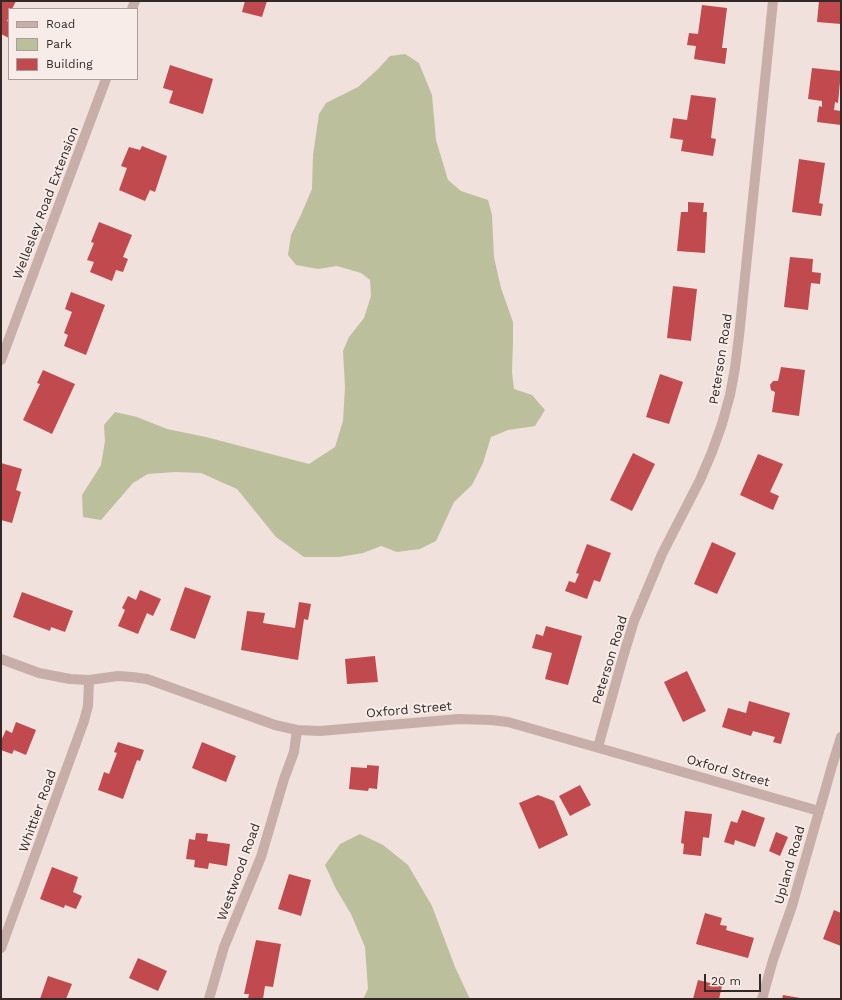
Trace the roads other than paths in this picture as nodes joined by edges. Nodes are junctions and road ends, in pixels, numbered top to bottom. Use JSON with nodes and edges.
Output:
{"nodes":[{"id":1,"x":773,"y":1,"type":"edge"},
{"id":2,"x":106,"y":80,"type":"edge"},
{"id":3,"x":1,"y":360,"type":"edge"},
{"id":4,"x":1,"y":659,"type":"edge"},
{"id":5,"x":89,"y":680,"type":"junction"},
{"id":6,"x":297,"y":730,"type":"junction"},
{"id":7,"x":841,"y":737,"type":"edge"},
{"id":8,"x":598,"y":747,"type":"junction"},
{"id":9,"x":819,"y":811,"type":"junction"},
{"id":10,"x":1,"y":948,"type":"edge"},
{"id":11,"x":209,"y":999,"type":"edge"},
{"id":12,"x":762,"y":999,"type":"edge"}],
"edges":[{"from":1,"to":8,"type":"street","name":"Peterson Road"},
{"from":2,"to":3,"type":"street","name":"Wellesley Road Extension"},
{"from":4,"to":5,"type":"street","name":"Oxford Street"},
{"from":5,"to":6,"type":"street","name":"Oxford Street"},
{"from":5,"to":10,"type":"street","name":"Whittier Road"},
{"from":6,"to":8,"type":"street","name":"Oxford Street"},
{"from":6,"to":11,"type":"street","name":"Westwood Road"},
{"from":7,"to":9,"type":"street","name":"Upland Road"},
{"from":8,"to":9,"type":"street","name":"Oxford Street"},
{"from":9,"to":12,"type":"street","name":"Upland Road"}]}
